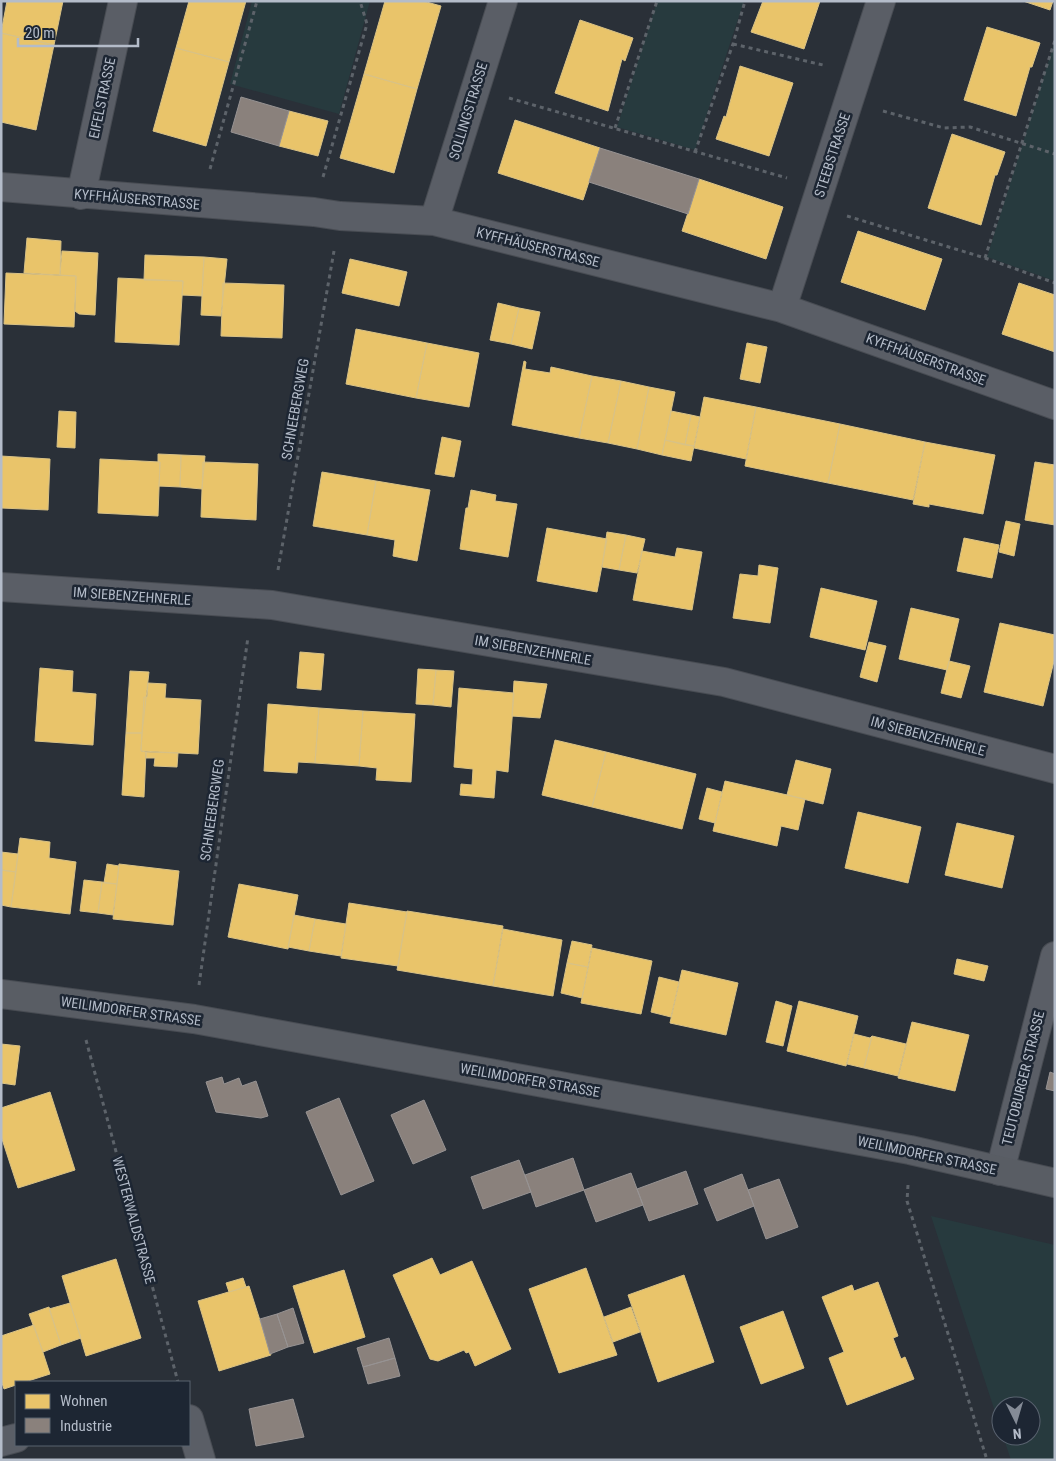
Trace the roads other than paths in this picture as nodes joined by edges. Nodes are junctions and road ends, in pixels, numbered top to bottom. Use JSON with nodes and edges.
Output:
{"nodes":[{"id":1,"x":123,"y":1,"type":"edge"},
{"id":2,"x":503,"y":1,"type":"edge"},
{"id":3,"x":881,"y":1,"type":"edge"},
{"id":4,"x":1,"y":187,"type":"edge"},
{"id":5,"x":81,"y":194,"type":"junction"},
{"id":6,"x":434,"y":221,"type":"junction"},
{"id":7,"x":782,"y":308,"type":"junction"},
{"id":8,"x":1055,"y":405,"type":"edge"},
{"id":9,"x":1,"y":587,"type":"edge"},
{"id":10,"x":1055,"y":769,"type":"edge"},
{"id":11,"x":1055,"y":956,"type":"edge"},
{"id":12,"x":1,"y":994,"type":"edge"},
{"id":13,"x":1000,"y":1171,"type":"junction"},
{"id":14,"x":1055,"y":1183,"type":"edge"},
{"id":15,"x":190,"y":1422,"type":"edge"},
{"id":16,"x":15,"y":1438,"type":"edge"},
{"id":17,"x":1,"y":1442,"type":"edge"},
{"id":18,"x":201,"y":1460,"type":"edge"}],
"edges":[{"from":1,"to":5,"type":"street","name":"EIFELSTRASSE"},
{"from":2,"to":6,"type":"street","name":"SOLLINGSTRASSE"},
{"from":3,"to":7,"type":"street","name":"STEEBSTRASSE"},
{"from":4,"to":5,"type":"street","name":"KYFFHÄUSERSTRASSE"},
{"from":5,"to":6,"type":"street","name":"KYFFHÄUSERSTRASSE"},
{"from":6,"to":7,"type":"street","name":"KYFFHÄUSERSTRASSE"},
{"from":7,"to":8,"type":"street","name":"KYFFHÄUSERSTRASSE"},
{"from":9,"to":10,"type":"street","name":"IM SIEBENZEHNERLE"},
{"from":11,"to":13,"type":"street","name":"TEUTOBURGER STRASSE"},
{"from":12,"to":13,"type":"street","name":"WEILIMDORFER STRASSE"},
{"from":13,"to":14,"type":"street","name":"WEILIMDORFER STRASSE"},
{"from":15,"to":18,"type":"street"},
{"from":16,"to":17,"type":"street"}]}
